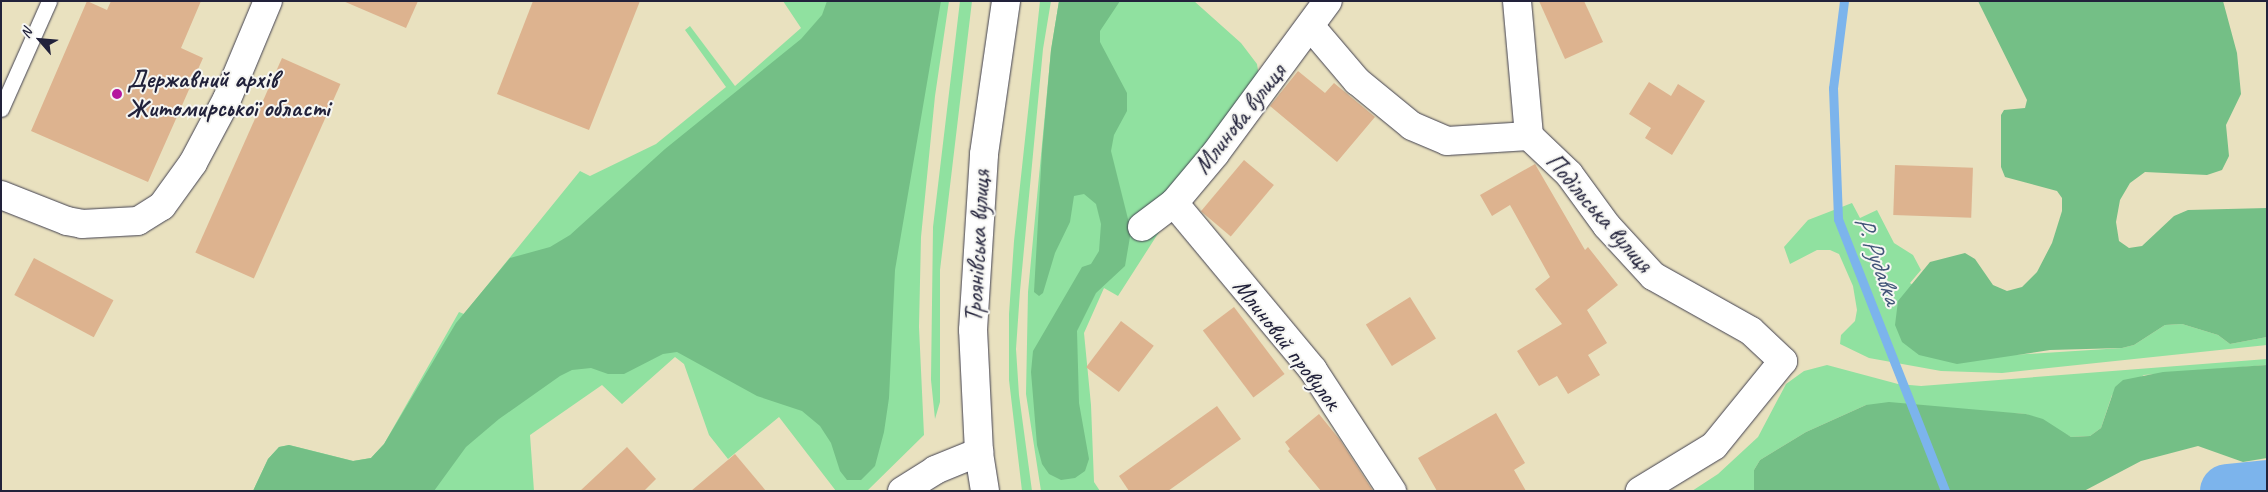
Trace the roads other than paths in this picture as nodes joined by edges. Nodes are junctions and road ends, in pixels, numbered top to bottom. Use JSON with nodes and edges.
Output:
{"nodes":[{"id":1,"x":49,"y":1,"type":"edge"},
{"id":2,"x":268,"y":1,"type":"edge"},
{"id":3,"x":1006,"y":1,"type":"edge"},
{"id":4,"x":1328,"y":1,"type":"edge"},
{"id":5,"x":1517,"y":1,"type":"edge"},
{"id":6,"x":1311,"y":26,"type":"junction"},
{"id":7,"x":1,"y":109,"type":"edge"},
{"id":8,"x":1529,"y":136,"type":"junction"},
{"id":9,"x":1,"y":195,"type":"edge"},
{"id":10,"x":1174,"y":203,"type":"junction"},
{"id":11,"x":1142,"y":227,"type":"dead end"},
{"id":12,"x":979,"y":452,"type":"junction"},
{"id":13,"x":902,"y":491,"type":"edge"},
{"id":14,"x":985,"y":491,"type":"edge"},
{"id":15,"x":1392,"y":491,"type":"edge"},
{"id":16,"x":1640,"y":491,"type":"edge"}],
"edges":[{"from":1,"to":7,"type":"lane"},
{"from":2,"to":9,"type":"street"},
{"from":3,"to":12,"type":"street","name":"Троянівська вулиця"},
{"from":4,"to":6,"type":"street","name":"Млинова вулиця"},
{"from":5,"to":8,"type":"street","name":"Подільська вулиця"},
{"from":6,"to":8,"type":"street"},
{"from":6,"to":10,"type":"street","name":"Млинова вулиця"},
{"from":8,"to":16,"type":"street","name":"Подільська вулиця"},
{"from":10,"to":11,"type":"street","name":"Млинова вулиця"},
{"from":10,"to":15,"type":"street","name":"Млиновий провулок"},
{"from":12,"to":13,"type":"street"},
{"from":12,"to":14,"type":"street","name":"Троянівська вулиця"}]}
